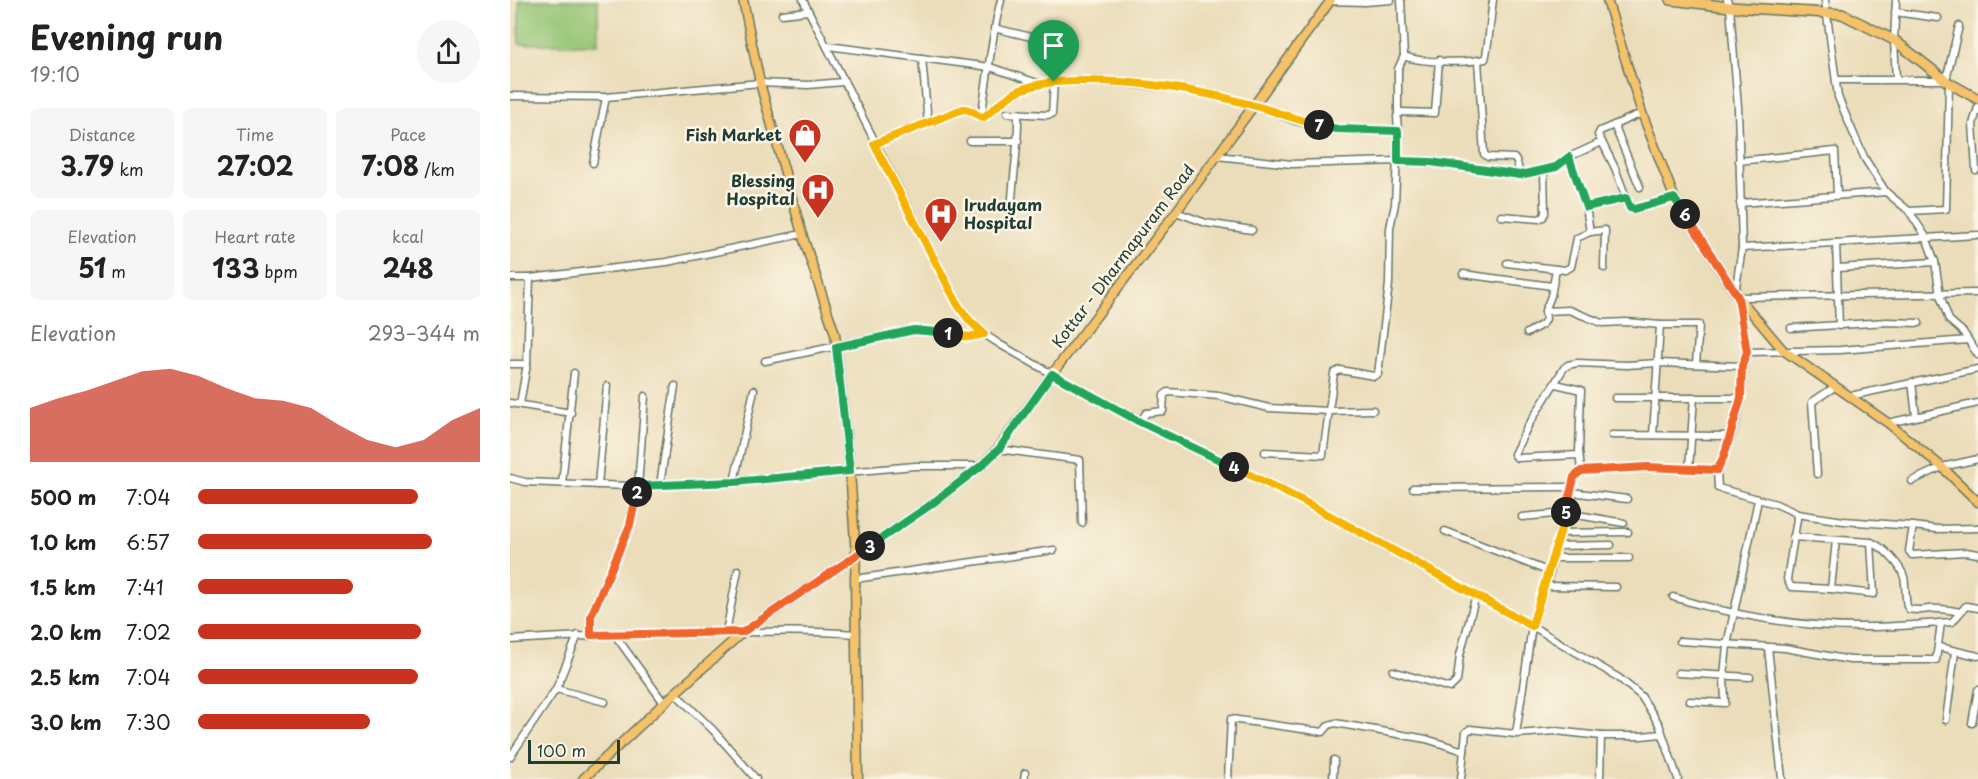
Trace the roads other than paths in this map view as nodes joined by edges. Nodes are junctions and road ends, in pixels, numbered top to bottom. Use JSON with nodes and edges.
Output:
{"nodes":[{"id":1,"x":743,"y":0,"type":"edge"},
{"id":2,"x":803,"y":0,"type":"edge"},
{"id":3,"x":1001,"y":0,"type":"edge"},
{"id":4,"x":1390,"y":0,"type":"edge"},
{"id":5,"x":1401,"y":0,"type":"edge"},
{"id":6,"x":1493,"y":0,"type":"edge"},
{"id":7,"x":1607,"y":0,"type":"edge"},
{"id":8,"x":1671,"y":0,"type":"edge"},
{"id":9,"x":1825,"y":0,"type":"edge"},
{"id":10,"x":1896,"y":0,"type":"edge"},
{"id":11,"x":1330,"y":1,"type":"edge"},
{"id":12,"x":1729,"y":4,"type":"edge"},
{"id":13,"x":808,"y":10,"type":"junction"},
{"id":14,"x":1827,"y":12,"type":"junction"},
{"id":15,"x":1895,"y":12,"type":"junction"},
{"id":16,"x":782,"y":14,"type":"dead end"},
{"id":17,"x":1938,"y":18,"type":"dead end"},
{"id":18,"x":1959,"y":26,"type":"dead end"},
{"id":19,"x":994,"y":28,"type":"junction"},
{"id":20,"x":1039,"y":39,"type":"dead end"},
{"id":21,"x":1894,"y":40,"type":"junction"},
{"id":22,"x":828,"y":46,"type":"junction"},
{"id":23,"x":1404,"y":56,"type":"junction"},
{"id":24,"x":922,"y":58,"type":"junction"},
{"id":25,"x":1439,"y":60,"type":"junction"},
{"id":26,"x":1479,"y":60,"type":"junction"},
{"id":27,"x":990,"y":67,"type":"junction"},
{"id":28,"x":1896,"y":79,"type":"junction"},
{"id":29,"x":1836,"y":80,"type":"junction"},
{"id":30,"x":843,"y":82,"type":"junction"},
{"id":31,"x":1054,"y":82,"type":"junction"},
{"id":32,"x":1948,"y":82,"type":"junction"},
{"id":33,"x":760,"y":83,"type":"junction"},
{"id":34,"x":1040,"y":84,"type":"junction"},
{"id":35,"x":510,"y":96,"type":"edge"},
{"id":36,"x":606,"y":97,"type":"junction"},
{"id":37,"x":1978,"y":99,"type":"edge"},
{"id":38,"x":1254,"y":105,"type":"junction"},
{"id":39,"x":1978,"y":107,"type":"edge"},
{"id":40,"x":1007,"y":112,"type":"dead end"},
{"id":41,"x":1018,"y":113,"type":"junction"},
{"id":42,"x":1398,"y":113,"type":"junction"},
{"id":43,"x":1642,"y":113,"type":"junction"},
{"id":44,"x":981,"y":117,"type":"junction"},
{"id":45,"x":928,"y":123,"type":"junction"},
{"id":46,"x":1614,"y":125,"type":"junction"},
{"id":47,"x":1398,"y":131,"type":"junction"},
{"id":48,"x":970,"y":141,"type":"dead end"},
{"id":49,"x":1018,"y":141,"type":"junction"},
{"id":50,"x":1602,"y":141,"type":"junction"},
{"id":51,"x":874,"y":144,"type":"junction"},
{"id":52,"x":1217,"y":156,"type":"junction"},
{"id":53,"x":1569,"y":157,"type":"junction"},
{"id":54,"x":1398,"y":161,"type":"junction"},
{"id":55,"x":1739,"y":161,"type":"junction"},
{"id":56,"x":593,"y":163,"type":"dead end"},
{"id":57,"x":1544,"y":170,"type":"junction"},
{"id":58,"x":1976,"y":170,"type":"dead end"},
{"id":59,"x":1520,"y":175,"type":"junction"},
{"id":60,"x":1640,"y":187,"type":"dead end"},
{"id":61,"x":1886,"y":192,"type":"junction"},
{"id":62,"x":1837,"y":194,"type":"junction"},
{"id":63,"x":1626,"y":198,"type":"junction"},
{"id":64,"x":1674,"y":198,"type":"junction"},
{"id":65,"x":1740,"y":203,"type":"junction"},
{"id":66,"x":1586,"y":207,"type":"junction"},
{"id":67,"x":1909,"y":211,"type":"junction"},
{"id":68,"x":1176,"y":212,"type":"junction"},
{"id":69,"x":1011,"y":215,"type":"dead end"},
{"id":70,"x":1501,"y":216,"type":"dead end"},
{"id":71,"x":1252,"y":230,"type":"dead end"},
{"id":72,"x":1590,"y":232,"type":"junction"},
{"id":73,"x":802,"y":234,"type":"junction"},
{"id":74,"x":1978,"y":235,"type":"edge"},
{"id":75,"x":1926,"y":237,"type":"junction"},
{"id":76,"x":1836,"y":243,"type":"junction"},
{"id":77,"x":1742,"y":248,"type":"junction"},
{"id":78,"x":1935,"y":262,"type":"junction"},
{"id":79,"x":1508,"y":263,"type":"dead end"},
{"id":80,"x":1604,"y":268,"type":"dead end"},
{"id":81,"x":1838,"y":268,"type":"junction"},
{"id":82,"x":1556,"y":269,"type":"junction"},
{"id":83,"x":1463,"y":274,"type":"dead end"},
{"id":84,"x":510,"y":278,"type":"edge"},
{"id":85,"x":530,"y":278,"type":"junction"},
{"id":86,"x":1552,"y":286,"type":"junction"},
{"id":87,"x":1978,"y":293,"type":"edge"},
{"id":88,"x":1737,"y":295,"type":"junction"},
{"id":89,"x":1839,"y":295,"type":"junction"},
{"id":90,"x":1940,"y":295,"type":"junction"},
{"id":91,"x":1545,"y":311,"type":"junction"},
{"id":92,"x":1919,"y":323,"type":"dead end"},
{"id":93,"x":1660,"y":325,"type":"junction"},
{"id":94,"x":1839,"y":326,"type":"junction"},
{"id":95,"x":1791,"y":328,"type":"dead end"},
{"id":96,"x":1527,"y":333,"type":"dead end"},
{"id":97,"x":984,"y":334,"type":"junction"},
{"id":98,"x":1968,"y":340,"type":"junction"},
{"id":99,"x":836,"y":347,"type":"junction"},
{"id":100,"x":1783,"y":350,"type":"junction"},
{"id":101,"x":1747,"y":352,"type":"junction"},
{"id":102,"x":1978,"y":355,"type":"edge"},
{"id":103,"x":765,"y":361,"type":"dead end"},
{"id":104,"x":1658,"y":363,"type":"junction"},
{"id":105,"x":510,"y":364,"type":"edge"},
{"id":106,"x":527,"y":364,"type":"junction"},
{"id":107,"x":1696,"y":364,"type":"junction"},
{"id":108,"x":1742,"y":366,"type":"junction"},
{"id":109,"x":1978,"y":369,"type":"edge"},
{"id":110,"x":574,"y":373,"type":"dead end"},
{"id":111,"x":1052,"y":374,"type":"junction"},
{"id":112,"x":1912,"y":382,"type":"junction"},
{"id":113,"x":1556,"y":384,"type":"junction"},
{"id":114,"x":607,"y":386,"type":"dead end"},
{"id":115,"x":675,"y":386,"type":"dead end"},
{"id":116,"x":1836,"y":386,"type":"junction"},
{"id":117,"x":754,"y":390,"type":"dead end"},
{"id":118,"x":645,"y":396,"type":"dead end"},
{"id":119,"x":1850,"y":396,"type":"junction"},
{"id":120,"x":1654,"y":397,"type":"junction"},
{"id":121,"x":1694,"y":397,"type":"junction"},
{"id":122,"x":1615,"y":398,"type":"dead end"},
{"id":123,"x":1741,"y":398,"type":"junction"},
{"id":124,"x":510,"y":403,"type":"edge"},
{"id":125,"x":520,"y":404,"type":"junction"},
{"id":126,"x":1978,"y":404,"type":"edge"},
{"id":127,"x":1373,"y":410,"type":"dead end"},
{"id":128,"x":1329,"y":411,"type":"junction"},
{"id":129,"x":571,"y":413,"type":"junction"},
{"id":130,"x":1916,"y":416,"type":"junction"},
{"id":131,"x":1140,"y":422,"type":"junction"},
{"id":132,"x":1888,"y":423,"type":"junction"},
{"id":133,"x":1612,"y":435,"type":"dead end"},
{"id":134,"x":1653,"y":435,"type":"junction"},
{"id":135,"x":1690,"y":436,"type":"junction"},
{"id":136,"x":1730,"y":436,"type":"junction"},
{"id":137,"x":999,"y":449,"type":"junction"},
{"id":138,"x":1265,"y":452,"type":"dead end"},
{"id":139,"x":1579,"y":455,"type":"junction"},
{"id":140,"x":1978,"y":459,"type":"edge"},
{"id":141,"x":981,"y":466,"type":"junction"},
{"id":142,"x":1942,"y":466,"type":"junction"},
{"id":143,"x":1689,"y":469,"type":"junction"},
{"id":144,"x":1717,"y":470,"type":"junction"},
{"id":145,"x":850,"y":471,"type":"junction"},
{"id":146,"x":1581,"y":471,"type":"junction"},
{"id":147,"x":1817,"y":474,"type":"dead end"},
{"id":148,"x":510,"y":478,"type":"edge"},
{"id":149,"x":734,"y":482,"type":"junction"},
{"id":150,"x":1912,"y":482,"type":"dead end"},
{"id":151,"x":562,"y":483,"type":"junction"},
{"id":152,"x":598,"y":485,"type":"junction"},
{"id":153,"x":660,"y":485,"type":"junction"},
{"id":154,"x":638,"y":486,"type":"junction"},
{"id":155,"x":1413,"y":488,"type":"dead end"},
{"id":156,"x":1571,"y":490,"type":"junction"},
{"id":157,"x":1627,"y":499,"type":"dead end"},
{"id":158,"x":1758,"y":500,"type":"junction"},
{"id":159,"x":1978,"y":502,"type":"edge"},
{"id":160,"x":1566,"y":513,"type":"junction"},
{"id":161,"x":1797,"y":514,"type":"junction"},
{"id":162,"x":1522,"y":517,"type":"dead end"},
{"id":163,"x":1082,"y":523,"type":"dead end"},
{"id":164,"x":1624,"y":523,"type":"dead end"},
{"id":165,"x":1913,"y":526,"type":"junction"},
{"id":166,"x":1978,"y":528,"type":"edge"},
{"id":167,"x":1445,"y":531,"type":"dead end"},
{"id":168,"x":1628,"y":532,"type":"dead end"},
{"id":169,"x":1558,"y":533,"type":"junction"},
{"id":170,"x":1793,"y":537,"type":"junction"},
{"id":171,"x":1836,"y":540,"type":"junction"},
{"id":172,"x":1871,"y":542,"type":"junction"},
{"id":173,"x":1611,"y":545,"type":"dead end"},
{"id":174,"x":1555,"y":546,"type":"junction"},
{"id":175,"x":1054,"y":550,"type":"dead end"},
{"id":176,"x":1978,"y":554,"type":"edge"},
{"id":177,"x":856,"y":556,"type":"junction"},
{"id":178,"x":1553,"y":558,"type":"junction"},
{"id":179,"x":1629,"y":558,"type":"dead end"},
{"id":180,"x":738,"y":570,"type":"dead end"},
{"id":181,"x":1550,"y":572,"type":"junction"},
{"id":182,"x":855,"y":579,"type":"junction"},
{"id":183,"x":1545,"y":586,"type":"junction"},
{"id":184,"x":1617,"y":587,"type":"dead end"},
{"id":185,"x":1831,"y":589,"type":"junction"},
{"id":186,"x":1476,"y":595,"type":"junction"},
{"id":187,"x":1673,"y":597,"type":"dead end"},
{"id":188,"x":1978,"y":608,"type":"edge"},
{"id":189,"x":1733,"y":612,"type":"junction"},
{"id":190,"x":1960,"y":612,"type":"junction"},
{"id":191,"x":1941,"y":623,"type":"junction"},
{"id":192,"x":1532,"y":626,"type":"junction"},
{"id":193,"x":726,"y":632,"type":"junction"},
{"id":194,"x":743,"y":632,"type":"junction"},
{"id":195,"x":856,"y":634,"type":"junction"},
{"id":196,"x":578,"y":635,"type":"junction"},
{"id":197,"x":591,"y":635,"type":"junction"},
{"id":198,"x":615,"y":635,"type":"junction"},
{"id":199,"x":510,"y":640,"type":"edge"},
{"id":200,"x":1680,"y":641,"type":"dead end"},
{"id":201,"x":1726,"y":645,"type":"junction"},
{"id":202,"x":1768,"y":647,"type":"junction"},
{"id":203,"x":1939,"y":650,"type":"junction"},
{"id":204,"x":1955,"y":651,"type":"junction"},
{"id":205,"x":1978,"y":656,"type":"edge"},
{"id":206,"x":1393,"y":671,"type":"dead end"},
{"id":207,"x":1678,"y":673,"type":"dead end"},
{"id":208,"x":1724,"y":676,"type":"junction"},
{"id":209,"x":1750,"y":677,"type":"dead end"},
{"id":210,"x":556,"y":689,"type":"junction"},
{"id":211,"x":1978,"y":690,"type":"edge"},
{"id":212,"x":675,"y":693,"type":"junction"},
{"id":213,"x":1690,"y":701,"type":"dead end"},
{"id":214,"x":605,"y":702,"type":"dead end"},
{"id":215,"x":663,"y":703,"type":"junction"},
{"id":216,"x":1946,"y":720,"type":"dead end"},
{"id":217,"x":1972,"y":723,"type":"dead end"},
{"id":218,"x":1516,"y":734,"type":"junction"},
{"id":219,"x":1662,"y":734,"type":"junction"},
{"id":220,"x":1601,"y":736,"type":"junction"},
{"id":221,"x":1464,"y":751,"type":"junction"},
{"id":222,"x":510,"y":757,"type":"edge"},
{"id":223,"x":1334,"y":760,"type":"dead end"},
{"id":224,"x":583,"y":779,"type":"edge"},
{"id":225,"x":756,"y":779,"type":"edge"},
{"id":226,"x":858,"y":779,"type":"edge"},
{"id":227,"x":1228,"y":779,"type":"edge"},
{"id":228,"x":1333,"y":779,"type":"edge"},
{"id":229,"x":1461,"y":779,"type":"edge"},
{"id":230,"x":1600,"y":779,"type":"edge"},
{"id":231,"x":1678,"y":779,"type":"edge"},
{"id":232,"x":1782,"y":779,"type":"edge"}],
"edges":[{"from":1,"to":33,"type":"main road"},
{"from":2,"to":13,"type":"street"},
{"from":3,"to":19,"type":"street"},
{"from":4,"to":11,"type":"street"},
{"from":5,"to":23,"type":"street"},
{"from":6,"to":26,"type":"street"},
{"from":7,"to":43,"type":"main road"},
{"from":8,"to":12,"type":"highway"},
{"from":9,"to":14,"type":"street"},
{"from":10,"to":15,"type":"street"},
{"from":11,"to":38,"type":"main road","name":"Kottar - Dharmapuram Road"},
{"from":12,"to":14,"type":"highway"},
{"from":12,"to":55,"type":"street"},
{"from":13,"to":16,"type":"street"},
{"from":13,"to":22,"type":"street"},
{"from":14,"to":21,"type":"highway"},
{"from":14,"to":29,"type":"street"},
{"from":15,"to":17,"type":"street"},
{"from":15,"to":21,"type":"street"},
{"from":18,"to":32,"type":"street"},
{"from":19,"to":20,"type":"street"},
{"from":19,"to":27,"type":"street"},
{"from":21,"to":28,"type":"street"},
{"from":21,"to":32,"type":"highway"},
{"from":22,"to":24,"type":"street"},
{"from":22,"to":30,"type":"street"},
{"from":23,"to":25,"type":"street"},
{"from":23,"to":42,"type":"street"},
{"from":24,"to":27,"type":"street"},
{"from":24,"to":45,"type":"street"},
{"from":25,"to":26,"type":"street"},
{"from":25,"to":42,"type":"street"},
{"from":26,"to":59,"type":"street"},
{"from":27,"to":34,"type":"street"},
{"from":27,"to":44,"type":"street"},
{"from":28,"to":29,"type":"street"},
{"from":28,"to":32,"type":"street"},
{"from":29,"to":61,"type":"street"},
{"from":30,"to":33,"type":"street"},
{"from":30,"to":51,"type":"street"},
{"from":31,"to":34,"type":"street"},
{"from":31,"to":38,"type":"street"},
{"from":31,"to":41,"type":"street"},
{"from":32,"to":37,"type":"highway"},
{"from":32,"to":67,"type":"street"},
{"from":33,"to":36,"type":"street"},
{"from":33,"to":73,"type":"main road"},
{"from":34,"to":44,"type":"street"},
{"from":35,"to":36,"type":"street"},
{"from":36,"to":56,"type":"street"},
{"from":38,"to":47,"type":"street"},
{"from":38,"to":52,"type":"main road","name":"Kottar - Dharmapuram Road"},
{"from":39,"to":58,"type":"street"},
{"from":40,"to":41,"type":"street"},
{"from":41,"to":49,"type":"street"},
{"from":42,"to":47,"type":"street"},
{"from":43,"to":46,"type":"street"},
{"from":43,"to":64,"type":"main road"},
{"from":44,"to":45,"type":"street"},
{"from":45,"to":51,"type":"street"},
{"from":46,"to":50,"type":"street"},
{"from":46,"to":60,"type":"street"},
{"from":47,"to":54,"type":"street"},
{"from":48,"to":49,"type":"street"},
{"from":49,"to":69,"type":"street"},
{"from":50,"to":53,"type":"street"},
{"from":50,"to":63,"type":"street"},
{"from":51,"to":97,"type":"street"},
{"from":52,"to":54,"type":"street"},
{"from":52,"to":68,"type":"main road","name":"Kottar - Dharmapuram Road"},
{"from":53,"to":57,"type":"street"},
{"from":53,"to":66,"type":"street"},
{"from":54,"to":59,"type":"street"},
{"from":54,"to":128,"type":"street"},
{"from":55,"to":62,"type":"street"},
{"from":55,"to":65,"type":"street"},
{"from":57,"to":59,"type":"street"},
{"from":57,"to":70,"type":"street"},
{"from":61,"to":62,"type":"street"},
{"from":61,"to":67,"type":"street"},
{"from":62,"to":65,"type":"street"},
{"from":63,"to":64,"type":"street"},
{"from":63,"to":66,"type":"street"},
{"from":64,"to":88,"type":"main road"},
{"from":65,"to":77,"type":"street"},
{"from":66,"to":72,"type":"street"},
{"from":67,"to":75,"type":"street"},
{"from":68,"to":71,"type":"street"},
{"from":68,"to":111,"type":"main road","name":"Kottar - Dharmapuram Road"},
{"from":72,"to":80,"type":"street"},
{"from":72,"to":82,"type":"street"},
{"from":73,"to":85,"type":"street"},
{"from":73,"to":99,"type":"main road"},
{"from":74,"to":75,"type":"street"},
{"from":75,"to":76,"type":"street"},
{"from":75,"to":78,"type":"street"},
{"from":76,"to":77,"type":"street"},
{"from":76,"to":81,"type":"street"},
{"from":77,"to":88,"type":"street"},
{"from":78,"to":81,"type":"street"},
{"from":78,"to":90,"type":"street"},
{"from":79,"to":82,"type":"street"},
{"from":81,"to":89,"type":"street"},
{"from":82,"to":86,"type":"street"},
{"from":83,"to":86,"type":"street"},
{"from":84,"to":85,"type":"street"},
{"from":85,"to":106,"type":"street"},
{"from":86,"to":91,"type":"street"},
{"from":87,"to":90,"type":"street"},
{"from":88,"to":89,"type":"street"},
{"from":88,"to":100,"type":"main road"},
{"from":88,"to":101,"type":"street"},
{"from":89,"to":90,"type":"street"},
{"from":89,"to":94,"type":"street"},
{"from":90,"to":98,"type":"street"},
{"from":91,"to":93,"type":"street"},
{"from":91,"to":96,"type":"street"},
{"from":92,"to":94,"type":"street"},
{"from":93,"to":104,"type":"street"},
{"from":93,"to":107,"type":"street"},
{"from":94,"to":95,"type":"street"},
{"from":97,"to":99,"type":"street"},
{"from":97,"to":111,"type":"street"},
{"from":98,"to":100,"type":"street"},
{"from":98,"to":102,"type":"street"},
{"from":99,"to":103,"type":"street"},
{"from":99,"to":145,"type":"main road"},
{"from":100,"to":101,"type":"street"},
{"from":100,"to":116,"type":"main road"},
{"from":101,"to":108,"type":"street"},
{"from":104,"to":107,"type":"street"},
{"from":104,"to":113,"type":"street"},
{"from":104,"to":120,"type":"street"},
{"from":105,"to":106,"type":"street"},
{"from":106,"to":125,"type":"street"},
{"from":107,"to":108,"type":"street"},
{"from":108,"to":123,"type":"street"},
{"from":109,"to":112,"type":"street"},
{"from":110,"to":129,"type":"street"},
{"from":111,"to":131,"type":"street"},
{"from":111,"to":137,"type":"main road","name":"Kottar - Dharmapuram Road"},
{"from":112,"to":119,"type":"street"},
{"from":112,"to":130,"type":"street"},
{"from":113,"to":139,"type":"street"},
{"from":113,"to":139,"type":"street"},
{"from":114,"to":152,"type":"street"},
{"from":115,"to":153,"type":"street"},
{"from":116,"to":119,"type":"main road"},
{"from":116,"to":147,"type":"street"},
{"from":117,"to":149,"type":"street"},
{"from":118,"to":154,"type":"street"},
{"from":119,"to":132,"type":"main road"},
{"from":120,"to":121,"type":"street"},
{"from":120,"to":122,"type":"street"},
{"from":120,"to":134,"type":"street"},
{"from":121,"to":123,"type":"street"},
{"from":121,"to":135,"type":"street"},
{"from":123,"to":136,"type":"street"},
{"from":124,"to":125,"type":"street"},
{"from":125,"to":129,"type":"street"},
{"from":126,"to":130,"type":"street"},
{"from":127,"to":128,"type":"street"},
{"from":128,"to":131,"type":"street"},
{"from":128,"to":138,"type":"street"},
{"from":129,"to":151,"type":"street"},
{"from":130,"to":132,"type":"street"},
{"from":131,"to":186,"type":"street"},
{"from":132,"to":142,"type":"main road"},
{"from":133,"to":134,"type":"street"},
{"from":134,"to":135,"type":"street"},
{"from":135,"to":136,"type":"street"},
{"from":135,"to":143,"type":"street"},
{"from":136,"to":144,"type":"street"},
{"from":137,"to":141,"type":"main road","name":"Kottar - Dharmapuram Road"},
{"from":137,"to":163,"type":"street"},
{"from":139,"to":146,"type":"street"},
{"from":140,"to":142,"type":"street"},
{"from":141,"to":145,"type":"street"},
{"from":141,"to":177,"type":"main road","name":"Kottar - Dharmapuram Road"},
{"from":142,"to":150,"type":"street"},
{"from":142,"to":159,"type":"main road"},
{"from":143,"to":144,"type":"street"},
{"from":143,"to":146,"type":"street"},
{"from":144,"to":158,"type":"street"},
{"from":145,"to":149,"type":"street"},
{"from":145,"to":177,"type":"main road"},
{"from":146,"to":156,"type":"street"},
{"from":148,"to":151,"type":"street"},
{"from":149,"to":153,"type":"street"},
{"from":151,"to":152,"type":"street"},
{"from":152,"to":154,"type":"street"},
{"from":153,"to":154,"type":"street"},
{"from":154,"to":197,"type":"street"},
{"from":155,"to":156,"type":"street"},
{"from":156,"to":157,"type":"street"},
{"from":156,"to":160,"type":"street"},
{"from":158,"to":161,"type":"street"},
{"from":158,"to":189,"type":"street"},
{"from":160,"to":162,"type":"street"},
{"from":160,"to":164,"type":"street"},
{"from":160,"to":169,"type":"street"},
{"from":161,"to":165,"type":"street"},
{"from":161,"to":170,"type":"street"},
{"from":165,"to":166,"type":"street"},
{"from":165,"to":176,"type":"street"},
{"from":167,"to":181,"type":"street"},
{"from":168,"to":169,"type":"street"},
{"from":169,"to":174,"type":"street"},
{"from":170,"to":171,"type":"street"},
{"from":170,"to":185,"type":"street"},
{"from":171,"to":172,"type":"street"},
{"from":171,"to":185,"type":"street"},
{"from":172,"to":185,"type":"street"},
{"from":172,"to":190,"type":"street"},
{"from":173,"to":174,"type":"street"},
{"from":174,"to":178,"type":"street"},
{"from":175,"to":182,"type":"street"},
{"from":177,"to":182,"type":"main road"},
{"from":177,"to":194,"type":"main road","name":"Kottar - Dharmapuram Road"},
{"from":178,"to":179,"type":"street"},
{"from":178,"to":181,"type":"street"},
{"from":180,"to":193,"type":"street"},
{"from":181,"to":183,"type":"street"},
{"from":182,"to":195,"type":"main road"},
{"from":183,"to":184,"type":"street"},
{"from":183,"to":192,"type":"street"},
{"from":186,"to":192,"type":"street"},
{"from":186,"to":206,"type":"street"},
{"from":187,"to":189,"type":"street"},
{"from":188,"to":190,"type":"street"},
{"from":189,"to":191,"type":"street"},
{"from":189,"to":201,"type":"street"},
{"from":190,"to":191,"type":"street"},
{"from":191,"to":203,"type":"street"},
{"from":192,"to":218,"type":"street"},
{"from":192,"to":219,"type":"street"},
{"from":193,"to":194,"type":"street"},
{"from":193,"to":198,"type":"street"},
{"from":194,"to":195,"type":"street"},
{"from":194,"to":212,"type":"main road","name":"Kottar - Dharmapuram Road"},
{"from":195,"to":226,"type":"main road"},
{"from":196,"to":197,"type":"street"},
{"from":196,"to":199,"type":"street"},
{"from":196,"to":210,"type":"street"},
{"from":197,"to":198,"type":"street"},
{"from":198,"to":215,"type":"street"},
{"from":200,"to":201,"type":"street"},
{"from":201,"to":202,"type":"street"},
{"from":201,"to":208,"type":"street"},
{"from":202,"to":203,"type":"street"},
{"from":202,"to":232,"type":"street"},
{"from":203,"to":204,"type":"street"},
{"from":204,"to":205,"type":"street"},
{"from":204,"to":216,"type":"street"},
{"from":207,"to":208,"type":"street"},
{"from":208,"to":209,"type":"street"},
{"from":208,"to":213,"type":"street"},
{"from":210,"to":214,"type":"street"},
{"from":210,"to":222,"type":"street"},
{"from":211,"to":217,"type":"street"},
{"from":212,"to":215,"type":"main road","name":"Kottar - Dharmapuram Road"},
{"from":212,"to":225,"type":"street"},
{"from":215,"to":224,"type":"main road","name":"Kottar - Dharmapuram Road"},
{"from":218,"to":220,"type":"street"},
{"from":218,"to":221,"type":"street"},
{"from":219,"to":220,"type":"street"},
{"from":219,"to":231,"type":"street"},
{"from":220,"to":230,"type":"street"},
{"from":221,"to":227,"type":"street"},
{"from":221,"to":229,"type":"street"},
{"from":223,"to":228,"type":"street"}]}
